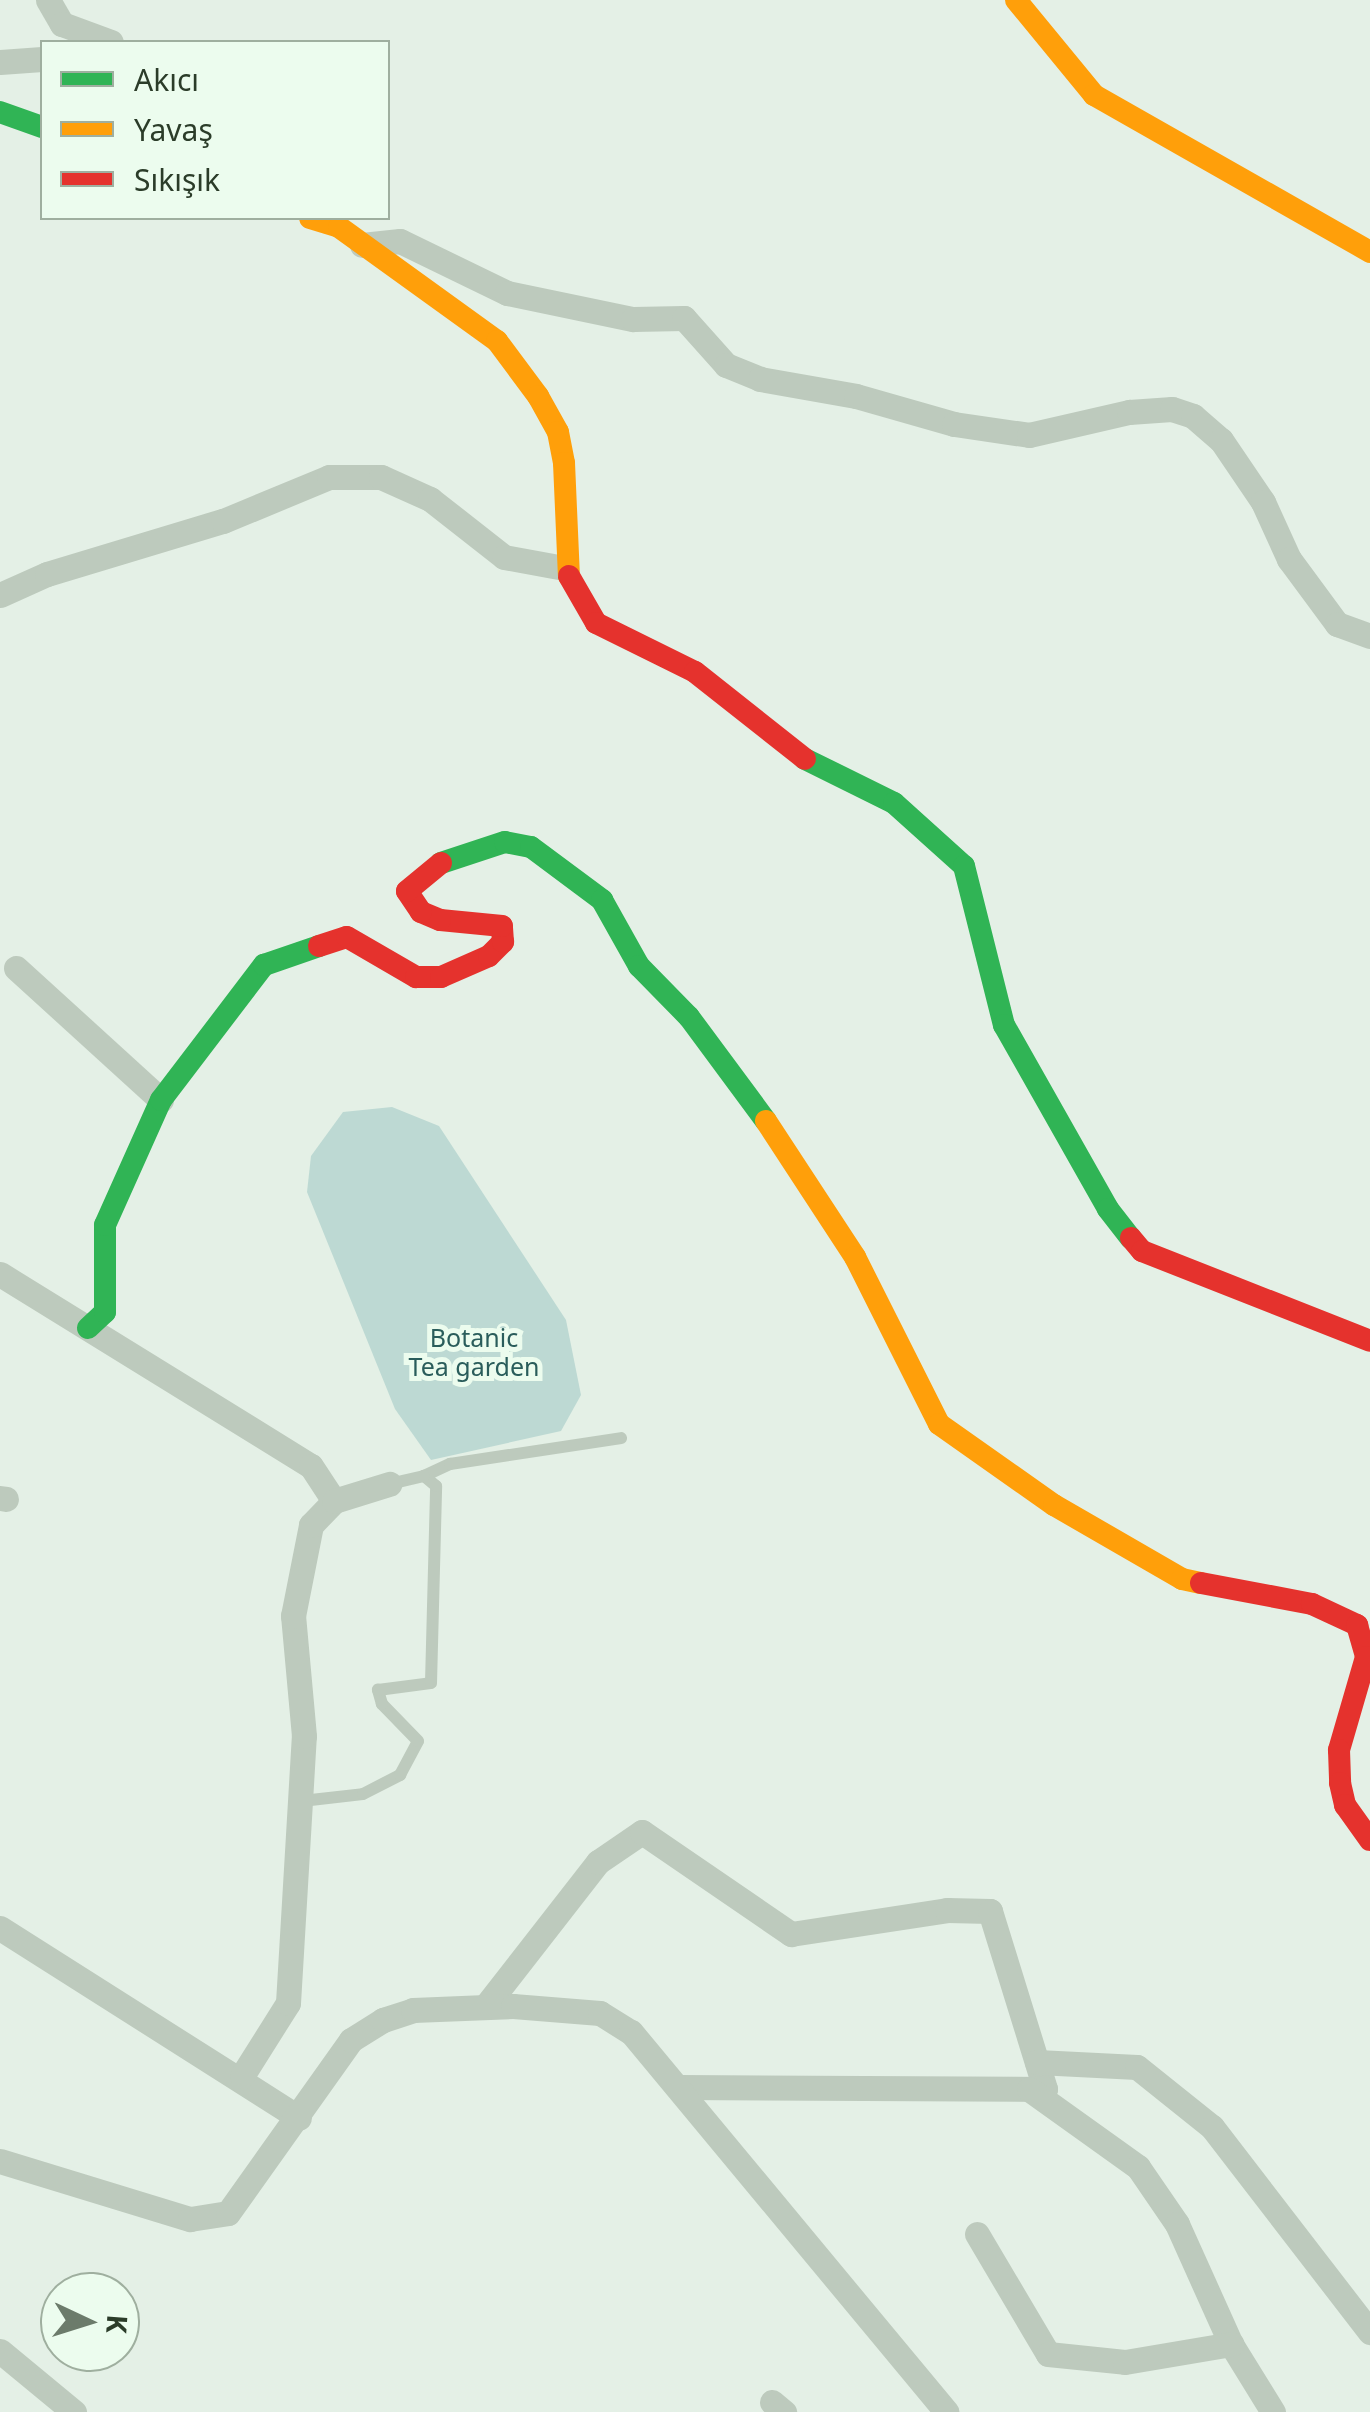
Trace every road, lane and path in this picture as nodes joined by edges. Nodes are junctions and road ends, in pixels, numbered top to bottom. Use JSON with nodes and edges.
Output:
{"nodes":[{"id":1,"x":48,"y":0,"type":"edge"},
{"id":2,"x":1016,"y":0,"type":"edge"},
{"id":3,"x":106,"y":40,"type":"edge"},
{"id":4,"x":40,"y":59,"type":"edge"},
{"id":5,"x":0,"y":62,"type":"edge"},
{"id":6,"x":0,"y":112,"type":"edge"},
{"id":7,"x":40,"y":126,"type":"edge"},
{"id":8,"x":316,"y":220,"type":"edge"},
{"id":9,"x":362,"y":244,"type":"junction"},
{"id":10,"x":1370,"y":252,"type":"edge"},
{"id":11,"x":564,"y":568,"type":"junction"},
{"id":12,"x":0,"y":595,"type":"edge"},
{"id":13,"x":1370,"y":636,"type":"edge"},
{"id":14,"x":16,"y":968,"type":"dead end"},
{"id":15,"x":161,"y":1100,"type":"junction"},
{"id":16,"x":0,"y":1274,"type":"edge"},
{"id":17,"x":88,"y":1328,"type":"junction"},
{"id":18,"x":1370,"y":1341,"type":"edge"},
{"id":19,"x":621,"y":1438,"type":"dead end"},
{"id":20,"x":424,"y":1476,"type":"junction"},
{"id":21,"x":389,"y":1484,"type":"joint"},
{"id":22,"x":334,"y":1501,"type":"junction"},
{"id":23,"x":302,"y":1801,"type":"junction"},
{"id":24,"x":1370,"y":1840,"type":"edge"},
{"id":25,"x":0,"y":1928,"type":"edge"},
{"id":26,"x":486,"y":2007,"type":"junction"},
{"id":27,"x":1037,"y":2062,"type":"junction"},
{"id":28,"x":242,"y":2076,"type":"junction"},
{"id":29,"x":679,"y":2087,"type":"junction"},
{"id":30,"x":1028,"y":2089,"type":"junction"},
{"id":31,"x":299,"y":2118,"type":"junction"},
{"id":32,"x":0,"y":2161,"type":"edge"},
{"id":33,"x":977,"y":2234,"type":"dead end"},
{"id":34,"x":1370,"y":2332,"type":"edge"},
{"id":35,"x":1231,"y":2344,"type":"junction"},
{"id":36,"x":0,"y":2351,"type":"edge"},
{"id":37,"x":74,"y":2412,"type":"edge"},
{"id":38,"x":947,"y":2412,"type":"edge"},
{"id":39,"x":1273,"y":2412,"type":"edge"}],
"edges":[{"from":1,"to":3,"type":"street"},
{"from":2,"to":10,"type":"street"},
{"from":4,"to":5,"type":"street"},
{"from":6,"to":7,"type":"street"},
{"from":8,"to":9,"type":"street"},
{"from":9,"to":11,"type":"street"},
{"from":9,"to":13,"type":"street"},
{"from":11,"to":12,"type":"street"},
{"from":11,"to":18,"type":"street"},
{"from":14,"to":15,"type":"street"},
{"from":15,"to":17,"type":"street"},
{"from":15,"to":24,"type":"street"},
{"from":16,"to":17,"type":"street"},
{"from":17,"to":22,"type":"street"},
{"from":19,"to":20,"type":"lane"},
{"from":20,"to":21,"type":"lane"},
{"from":20,"to":23,"type":"lane"},
{"from":21,"to":22,"type":"street"},
{"from":22,"to":23,"type":"street"},
{"from":23,"to":28,"type":"street"},
{"from":25,"to":28,"type":"street"},
{"from":26,"to":27,"type":"street"},
{"from":26,"to":29,"type":"street"},
{"from":26,"to":31,"type":"street"},
{"from":27,"to":30,"type":"street"},
{"from":27,"to":34,"type":"street"},
{"from":28,"to":31,"type":"street"},
{"from":29,"to":30,"type":"street"},
{"from":29,"to":38,"type":"street"},
{"from":30,"to":35,"type":"street"},
{"from":31,"to":32,"type":"street"},
{"from":33,"to":35,"type":"street"},
{"from":35,"to":39,"type":"street"},
{"from":36,"to":37,"type":"street"}]}
